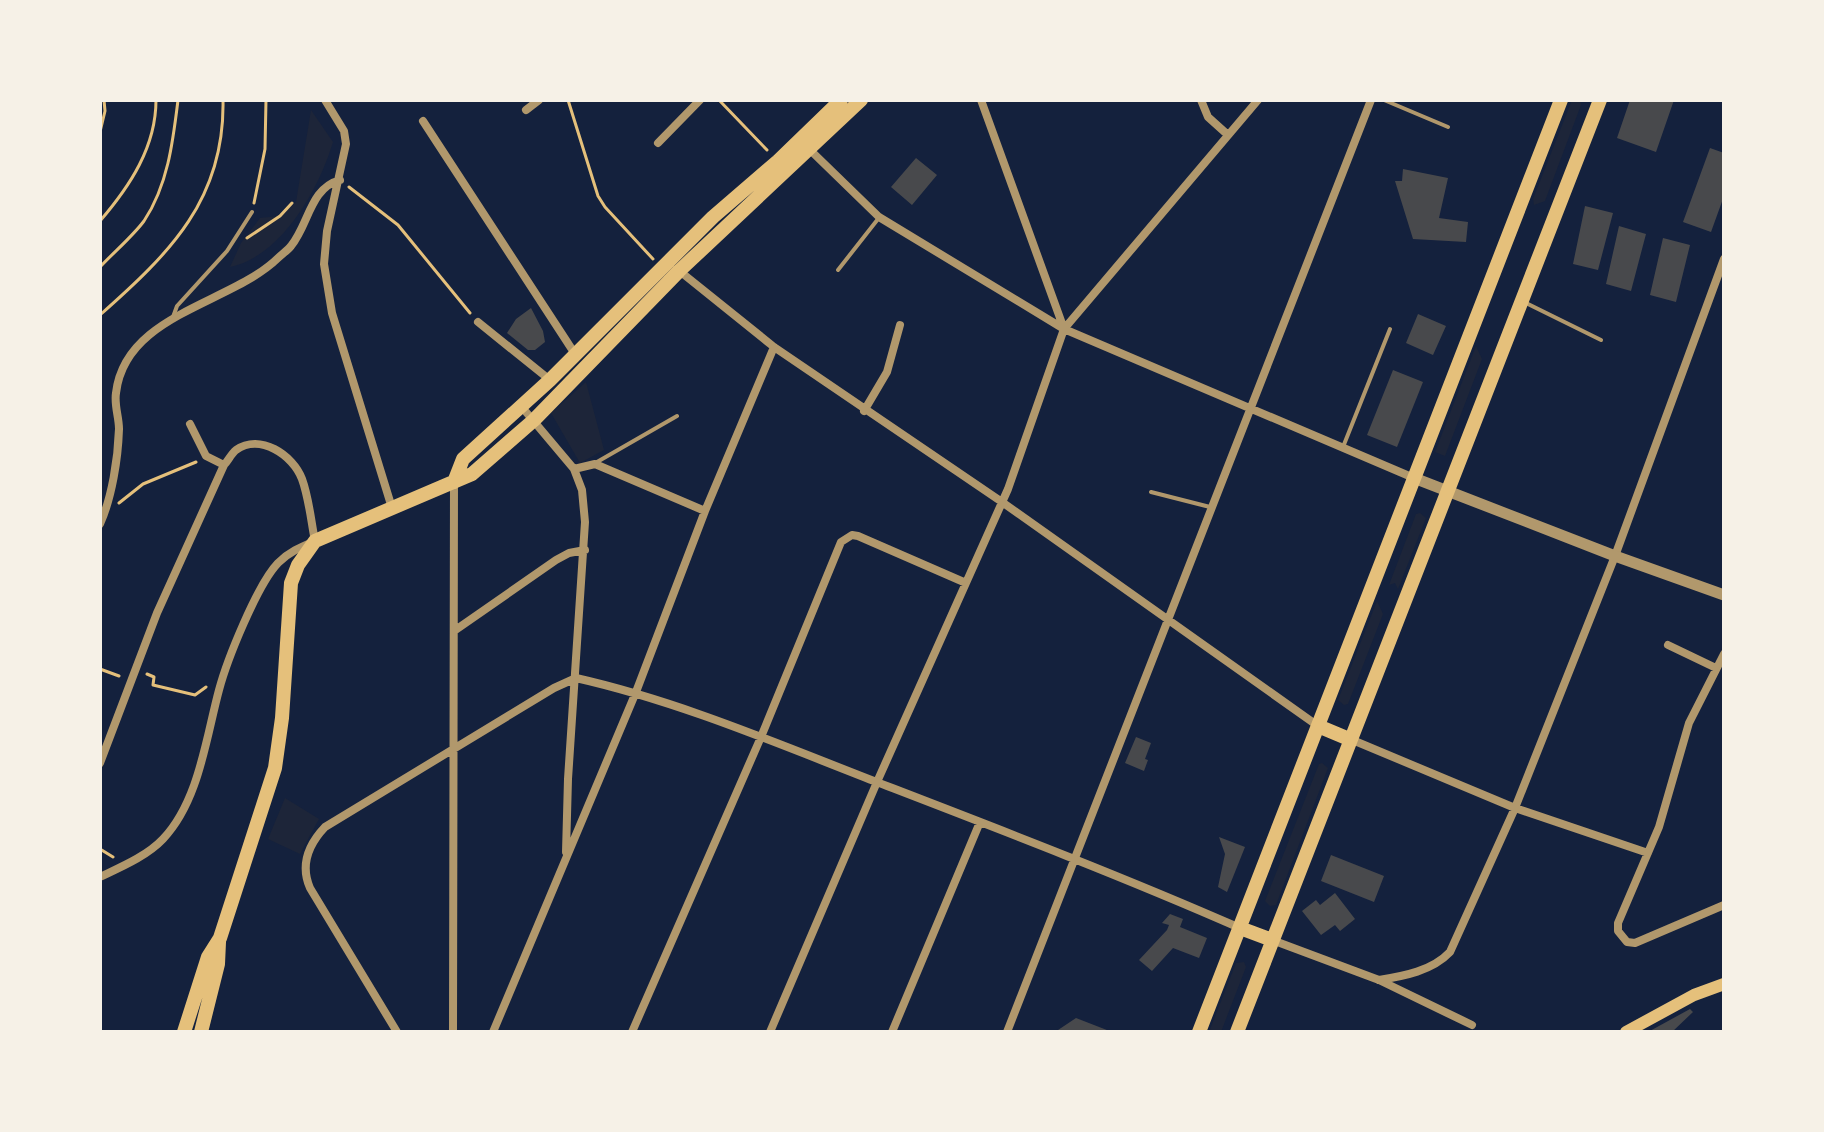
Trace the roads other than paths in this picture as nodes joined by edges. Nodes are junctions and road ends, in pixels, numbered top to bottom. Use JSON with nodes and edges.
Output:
{"nodes":[{"id":1,"x":325,"y":100,"type":"edge"},
{"id":2,"x":539,"y":100,"type":"edge"},
{"id":3,"x":700,"y":100,"type":"edge"},
{"id":4,"x":861,"y":100,"type":"edge"},
{"id":5,"x":981,"y":100,"type":"edge"},
{"id":6,"x":1201,"y":100,"type":"edge"},
{"id":7,"x":1258,"y":100,"type":"edge"},
{"id":8,"x":1371,"y":100,"type":"edge"},
{"id":9,"x":1384,"y":100,"type":"edge"},
{"id":10,"x":1561,"y":100,"type":"edge"},
{"id":11,"x":1600,"y":100,"type":"edge"},
{"id":12,"x":835,"y":107,"type":"edge"},
{"id":13,"x":526,"y":110,"type":"dead end"},
{"id":14,"x":423,"y":121,"type":"dead end"},
{"id":15,"x":1448,"y":127,"type":"dead end"},
{"id":16,"x":1228,"y":135,"type":"junction"},
{"id":17,"x":658,"y":143,"type":"dead end"},
{"id":18,"x":806,"y":145,"type":"junction"},
{"id":19,"x":340,"y":180,"type":"junction"},
{"id":20,"x":252,"y":212,"type":"road end"},
{"id":21,"x":879,"y":217,"type":"junction"},
{"id":22,"x":1724,"y":259,"type":"edge"},
{"id":23,"x":669,"y":266,"type":"junction"},
{"id":24,"x":838,"y":270,"type":"dead end"},
{"id":25,"x":1720,"y":283,"type":"edge"},
{"id":26,"x":1521,"y":301,"type":"junction"},
{"id":27,"x":173,"y":317,"type":"junction"},
{"id":28,"x":478,"y":322,"type":"road end"},
{"id":29,"x":900,"y":325,"type":"dead end"},
{"id":30,"x":1064,"y":329,"type":"junction"},
{"id":31,"x":1390,"y":329,"type":"dead end"},
{"id":32,"x":1601,"y":340,"type":"dead end"},
{"id":33,"x":774,"y":347,"type":"junction"},
{"id":34,"x":575,"y":354,"type":"junction"},
{"id":35,"x":550,"y":380,"type":"junction"},
{"id":36,"x":521,"y":406,"type":"junction"},
{"id":37,"x":864,"y":411,"type":"junction"},
{"id":38,"x":1252,"y":411,"type":"junction"},
{"id":39,"x":677,"y":416,"type":"dead end"},
{"id":40,"x":534,"y":420,"type":"junction"},
{"id":41,"x":190,"y":424,"type":"dead end"},
{"id":42,"x":1342,"y":449,"type":"junction"},
{"id":43,"x":595,"y":464,"type":"junction"},
{"id":44,"x":224,"y":465,"type":"junction"},
{"id":45,"x":574,"y":469,"type":"junction"},
{"id":46,"x":1414,"y":478,"type":"junction"},
{"id":47,"x":454,"y":482,"type":"junction"},
{"id":48,"x":1447,"y":491,"type":"junction"},
{"id":49,"x":1151,"y":492,"type":"dead end"},
{"id":50,"x":1002,"y":502,"type":"junction"},
{"id":51,"x":392,"y":508,"type":"junction"},
{"id":52,"x":1213,"y":508,"type":"junction"},
{"id":53,"x":705,"y":511,"type":"junction"},
{"id":54,"x":100,"y":524,"type":"edge"},
{"id":55,"x":315,"y":541,"type":"junction"},
{"id":56,"x":585,"y":550,"type":"junction"},
{"id":57,"x":1615,"y":556,"type":"junction"},
{"id":58,"x":966,"y":583,"type":"junction"},
{"id":59,"x":1724,"y":595,"type":"edge"},
{"id":60,"x":1169,"y":619,"type":"junction"},
{"id":61,"x":454,"y":631,"type":"junction"},
{"id":62,"x":1668,"y":645,"type":"dead end"},
{"id":63,"x":1724,"y":654,"type":"edge"},
{"id":64,"x":1716,"y":668,"type":"junction"},
{"id":65,"x":576,"y":678,"type":"junction"},
{"id":66,"x":636,"y":692,"type":"junction"},
{"id":67,"x":1318,"y":726,"type":"junction"},
{"id":68,"x":761,"y":737,"type":"junction"},
{"id":69,"x":1349,"y":739,"type":"junction"},
{"id":70,"x":455,"y":747,"type":"junction"},
{"id":71,"x":100,"y":763,"type":"edge"},
{"id":72,"x":877,"y":782,"type":"junction"},
{"id":73,"x":1515,"y":808,"type":"junction"},
{"id":74,"x":980,"y":822,"type":"junction"},
{"id":75,"x":1648,"y":853,"type":"junction"},
{"id":76,"x":566,"y":857,"type":"junction"},
{"id":77,"x":1074,"y":858,"type":"junction"},
{"id":78,"x":100,"y":877,"type":"edge"},
{"id":79,"x":1724,"y":905,"type":"edge"},
{"id":80,"x":1240,"y":928,"type":"junction"},
{"id":81,"x":220,"y":938,"type":"junction"},
{"id":82,"x":1272,"y":940,"type":"junction"},
{"id":83,"x":1379,"y":980,"type":"junction"},
{"id":84,"x":1724,"y":984,"type":"edge"},
{"id":85,"x":1472,"y":1025,"type":"dead end"},
{"id":86,"x":184,"y":1032,"type":"edge"},
{"id":87,"x":201,"y":1032,"type":"edge"},
{"id":88,"x":397,"y":1032,"type":"edge"},
{"id":89,"x":453,"y":1032,"type":"edge"},
{"id":90,"x":493,"y":1032,"type":"edge"},
{"id":91,"x":632,"y":1032,"type":"edge"},
{"id":92,"x":770,"y":1032,"type":"edge"},
{"id":93,"x":892,"y":1032,"type":"edge"},
{"id":94,"x":1007,"y":1032,"type":"edge"},
{"id":95,"x":1199,"y":1032,"type":"edge"},
{"id":96,"x":1237,"y":1032,"type":"edge"},
{"id":97,"x":1626,"y":1032,"type":"edge"}],
"edges":[{"from":1,"to":19,"type":"street"},
{"from":2,"to":13,"type":"street"},
{"from":3,"to":17,"type":"street"},
{"from":4,"to":12,"type":"main road"},
{"from":5,"to":30,"type":"street"},
{"from":6,"to":16,"type":"street"},
{"from":7,"to":16,"type":"street"},
{"from":8,"to":38,"type":"street"},
{"from":9,"to":15,"type":"lane"},
{"from":10,"to":46,"type":"main road"},
{"from":11,"to":26,"type":"main road"},
{"from":12,"to":18,"type":"main road"},
{"from":14,"to":34,"type":"street"},
{"from":16,"to":30,"type":"street"},
{"from":18,"to":21,"type":"street"},
{"from":18,"to":23,"type":"main road"},
{"from":18,"to":23,"type":"main road"},
{"from":19,"to":27,"type":"street"},
{"from":19,"to":51,"type":"street"},
{"from":20,"to":27,"type":"lane"},
{"from":21,"to":24,"type":"lane"},
{"from":21,"to":30,"type":"street"},
{"from":22,"to":25,"type":"street"},
{"from":23,"to":33,"type":"street"},
{"from":23,"to":34,"type":"main road"},
{"from":23,"to":40,"type":"main road"},
{"from":25,"to":57,"type":"street"},
{"from":26,"to":32,"type":"lane"},
{"from":26,"to":48,"type":"main road"},
{"from":27,"to":54,"type":"street"},
{"from":28,"to":35,"type":"street"},
{"from":29,"to":37,"type":"street"},
{"from":30,"to":38,"type":"street"},
{"from":30,"to":50,"type":"street"},
{"from":31,"to":42,"type":"lane"},
{"from":33,"to":37,"type":"street"},
{"from":33,"to":53,"type":"street"},
{"from":34,"to":35,"type":"main road"},
{"from":35,"to":36,"type":"main road"},
{"from":36,"to":40,"type":"street"},
{"from":36,"to":47,"type":"main road"},
{"from":37,"to":50,"type":"street"},
{"from":38,"to":42,"type":"street"},
{"from":38,"to":52,"type":"street"},
{"from":39,"to":43,"type":"lane"},
{"from":40,"to":45,"type":"street"},
{"from":40,"to":47,"type":"main road"},
{"from":41,"to":44,"type":"street"},
{"from":42,"to":46,"type":"street"},
{"from":43,"to":45,"type":"street"},
{"from":43,"to":53,"type":"street"},
{"from":44,"to":55,"type":"street"},
{"from":44,"to":71,"type":"street"},
{"from":45,"to":56,"type":"street"},
{"from":46,"to":48,"type":"street"},
{"from":46,"to":67,"type":"main road"},
{"from":47,"to":51,"type":"main road"},
{"from":47,"to":61,"type":"street"},
{"from":48,"to":57,"type":"street"},
{"from":48,"to":69,"type":"main road"},
{"from":49,"to":52,"type":"lane"},
{"from":50,"to":58,"type":"street"},
{"from":50,"to":60,"type":"street"},
{"from":51,"to":55,"type":"main road"},
{"from":52,"to":60,"type":"street"},
{"from":53,"to":66,"type":"street"},
{"from":55,"to":78,"type":"street"},
{"from":55,"to":81,"type":"main road"},
{"from":56,"to":61,"type":"street"},
{"from":56,"to":65,"type":"street"},
{"from":57,"to":59,"type":"street"},
{"from":57,"to":73,"type":"street"},
{"from":58,"to":68,"type":"street"},
{"from":58,"to":72,"type":"street"},
{"from":60,"to":67,"type":"street"},
{"from":60,"to":77,"type":"street"},
{"from":61,"to":70,"type":"street"},
{"from":62,"to":64,"type":"street"},
{"from":63,"to":64,"type":"street"},
{"from":64,"to":75,"type":"street"},
{"from":65,"to":66,"type":"street"},
{"from":65,"to":70,"type":"street"},
{"from":65,"to":76,"type":"street"},
{"from":66,"to":68,"type":"street"},
{"from":66,"to":76,"type":"street"},
{"from":67,"to":69,"type":"main road"},
{"from":67,"to":80,"type":"main road"},
{"from":68,"to":72,"type":"street"},
{"from":68,"to":91,"type":"street"},
{"from":69,"to":73,"type":"street"},
{"from":69,"to":82,"type":"main road"},
{"from":70,"to":88,"type":"street"},
{"from":70,"to":89,"type":"street"},
{"from":72,"to":74,"type":"street"},
{"from":72,"to":92,"type":"street"},
{"from":73,"to":75,"type":"street"},
{"from":73,"to":83,"type":"street"},
{"from":74,"to":77,"type":"street"},
{"from":74,"to":93,"type":"street"},
{"from":75,"to":79,"type":"street"},
{"from":76,"to":90,"type":"street"},
{"from":77,"to":80,"type":"street"},
{"from":77,"to":94,"type":"street"},
{"from":80,"to":82,"type":"main road"},
{"from":80,"to":95,"type":"main road"},
{"from":81,"to":86,"type":"main road"},
{"from":81,"to":87,"type":"main road"},
{"from":82,"to":83,"type":"street"},
{"from":82,"to":96,"type":"main road"},
{"from":83,"to":85,"type":"street"},
{"from":84,"to":97,"type":"main road"}]}
